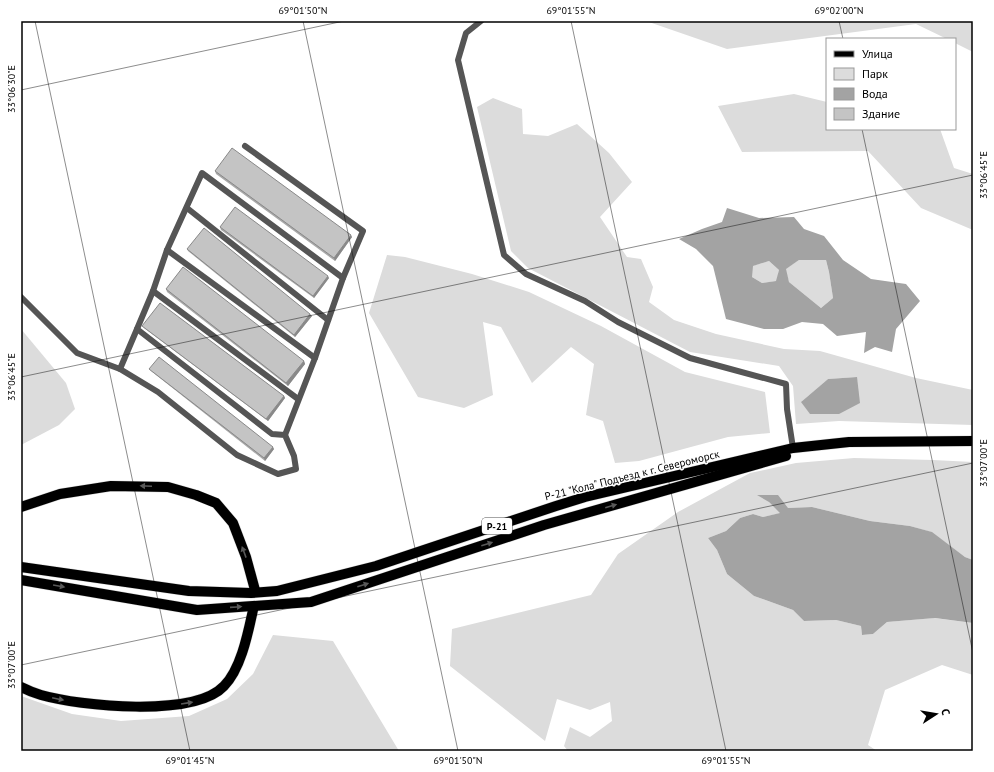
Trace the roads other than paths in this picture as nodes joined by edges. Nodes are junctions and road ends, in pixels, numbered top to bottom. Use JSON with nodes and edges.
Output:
{"nodes":[{"id":1,"x":481,"y":21,"type":"edge"},
{"id":2,"x":245,"y":146,"type":"dead end"},
{"id":3,"x":187,"y":208,"type":"junction"},
{"id":4,"x":168,"y":250,"type":"junction"},
{"id":5,"x":343,"y":278,"type":"junction"},
{"id":6,"x":153,"y":291,"type":"junction"},
{"id":7,"x":21,"y":297,"type":"edge"},
{"id":8,"x":328,"y":320,"type":"junction"},
{"id":9,"x":137,"y":329,"type":"junction"},
{"id":10,"x":315,"y":358,"type":"junction"},
{"id":11,"x":120,"y":370,"type":"junction"},
{"id":12,"x":298,"y":399,"type":"junction"},
{"id":13,"x":285,"y":435,"type":"junction"},
{"id":14,"x":973,"y":441,"type":"edge"},
{"id":15,"x":829,"y":444,"type":"junction"},
{"id":16,"x":793,"y":448,"type":"junction"},
{"id":17,"x":21,"y":507,"type":"edge"},
{"id":18,"x":21,"y":567,"type":"edge"},
{"id":19,"x":21,"y":580,"type":"edge"},
{"id":20,"x":254,"y":590,"type":"dead end"},
{"id":21,"x":253,"y":610,"type":"dead end"},
{"id":22,"x":21,"y":687,"type":"edge"}],
"edges":[{"from":1,"to":16,"type":"lane"},
{"from":2,"to":5,"type":"lane"},
{"from":3,"to":4,"type":"lane"},
{"from":3,"to":5,"type":"lane"},
{"from":3,"to":8,"type":"lane"},
{"from":4,"to":6,"type":"lane"},
{"from":4,"to":10,"type":"lane"},
{"from":5,"to":8,"type":"lane"},
{"from":6,"to":9,"type":"lane"},
{"from":6,"to":12,"type":"lane"},
{"from":7,"to":11,"type":"lane"},
{"from":8,"to":10,"type":"lane"},
{"from":9,"to":11,"type":"lane"},
{"from":9,"to":13,"type":"lane"},
{"from":10,"to":12,"type":"lane"},
{"from":11,"to":13,"type":"lane"},
{"from":12,"to":13,"type":"lane"},
{"from":14,"to":15,"type":"main road","name":"Р-21 \"Кола\" Подъезд к г. Североморск","number":"Р-21"},
{"from":15,"to":16,"type":"main road","name":"Р-21 \"Кола\" Подъезд к г. Североморск","number":"Р-21"},
{"from":19,"to":15,"type":"main road","one_way":true},
{"from":16,"to":18,"type":"main road","name":"Р-21 \"Кола\" Подъезд к г. Североморск","number":"Р-21"},
{"from":20,"to":17,"type":"main road","one_way":true},
{"from":22,"to":21,"type":"main road","one_way":true}]}
